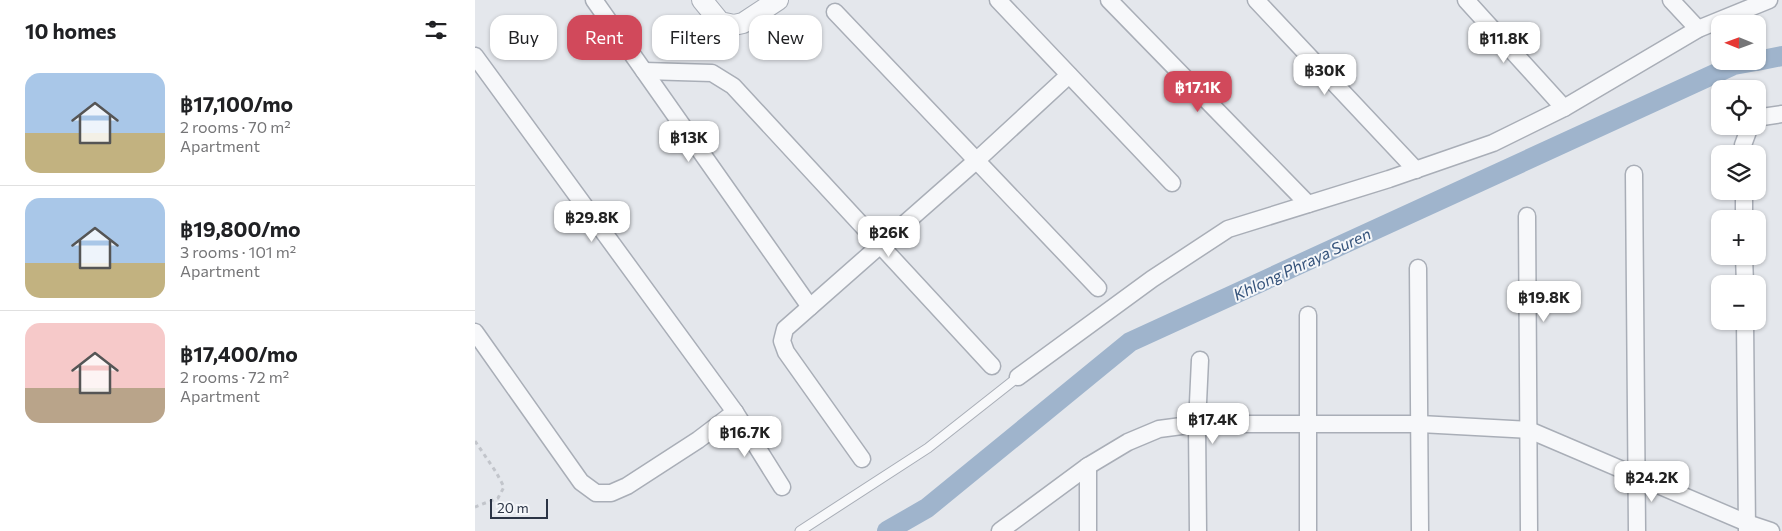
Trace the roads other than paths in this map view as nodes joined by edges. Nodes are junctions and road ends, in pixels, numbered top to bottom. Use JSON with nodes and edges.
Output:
{"nodes":[{"id":1,"x":594,"y":0,"type":"edge"},
{"id":2,"x":702,"y":0,"type":"edge"},
{"id":3,"x":778,"y":0,"type":"edge"},
{"id":4,"x":998,"y":0,"type":"edge"},
{"id":5,"x":1109,"y":0,"type":"edge"},
{"id":6,"x":1256,"y":0,"type":"edge"},
{"id":7,"x":1467,"y":0,"type":"edge"},
{"id":8,"x":1671,"y":0,"type":"edge"},
{"id":9,"x":1769,"y":0,"type":"edge"},
{"id":10,"x":835,"y":12,"type":"dead end"},
{"id":11,"x":1698,"y":29,"type":"junction"},
{"id":12,"x":475,"y":56,"type":"edge"},
{"id":13,"x":644,"y":71,"type":"junction"},
{"id":14,"x":1069,"y":75,"type":"junction"},
{"id":15,"x":1564,"y":108,"type":"junction"},
{"id":16,"x":1782,"y":114,"type":"edge"},
{"id":17,"x":1766,"y":116,"type":"edge"},
{"id":18,"x":977,"y":160,"type":"junction"},
{"id":19,"x":1416,"y":170,"type":"junction"},
{"id":20,"x":1634,"y":174,"type":"dead end"},
{"id":21,"x":1172,"y":183,"type":"dead end"},
{"id":22,"x":1308,"y":204,"type":"junction"},
{"id":23,"x":1527,"y":216,"type":"dead end"},
{"id":24,"x":880,"y":245,"type":"junction"},
{"id":25,"x":1418,"y":268,"type":"dead end"},
{"id":26,"x":1098,"y":288,"type":"dead end"},
{"id":27,"x":810,"y":307,"type":"junction"},
{"id":28,"x":1308,"y":315,"type":"dead end"},
{"id":29,"x":1745,"y":330,"type":"edge"},
{"id":30,"x":475,"y":332,"type":"edge"},
{"id":31,"x":1200,"y":360,"type":"dead end"},
{"id":32,"x":992,"y":366,"type":"dead end"},
{"id":33,"x":1018,"y":377,"type":"joint"},
{"id":34,"x":735,"y":412,"type":"junction"},
{"id":35,"x":1197,"y":424,"type":"junction"},
{"id":36,"x":1308,"y":424,"type":"junction"},
{"id":37,"x":1420,"y":424,"type":"junction"},
{"id":38,"x":1529,"y":430,"type":"junction"},
{"id":39,"x":862,"y":460,"type":"dead end"},
{"id":40,"x":1088,"y":466,"type":"junction"},
{"id":41,"x":1636,"y":476,"type":"junction"},
{"id":42,"x":782,"y":487,"type":"dead end"},
{"id":43,"x":1747,"y":527,"type":"edge"},
{"id":44,"x":800,"y":531,"type":"edge"},
{"id":45,"x":1000,"y":531,"type":"edge"},
{"id":46,"x":1088,"y":531,"type":"edge"},
{"id":47,"x":1198,"y":531,"type":"edge"},
{"id":48,"x":1308,"y":531,"type":"edge"},
{"id":49,"x":1420,"y":531,"type":"edge"},
{"id":50,"x":1529,"y":531,"type":"edge"},
{"id":51,"x":1637,"y":531,"type":"edge"},
{"id":52,"x":1771,"y":531,"type":"edge"}],
"edges":[{"from":1,"to":13,"type":"street"},
{"from":2,"to":3,"type":"street"},
{"from":4,"to":14,"type":"street"},
{"from":5,"to":22,"type":"street"},
{"from":6,"to":19,"type":"street"},
{"from":7,"to":15,"type":"street"},
{"from":8,"to":11,"type":"street"},
{"from":9,"to":11,"type":"street"},
{"from":10,"to":18,"type":"street"},
{"from":11,"to":15,"type":"street"},
{"from":12,"to":34,"type":"street"},
{"from":13,"to":24,"type":"street"},
{"from":13,"to":27,"type":"street"},
{"from":14,"to":18,"type":"street"},
{"from":14,"to":21,"type":"street"},
{"from":15,"to":19,"type":"street"},
{"from":16,"to":17,"type":"street"},
{"from":18,"to":24,"type":"street"},
{"from":18,"to":26,"type":"street"},
{"from":19,"to":22,"type":"street"},
{"from":20,"to":41,"type":"street"},
{"from":22,"to":33,"type":"street"},
{"from":23,"to":38,"type":"street"},
{"from":24,"to":27,"type":"street"},
{"from":24,"to":32,"type":"street"},
{"from":25,"to":37,"type":"street"},
{"from":27,"to":39,"type":"street"},
{"from":28,"to":36,"type":"street"},
{"from":29,"to":43,"type":"street"},
{"from":30,"to":34,"type":"street"},
{"from":31,"to":35,"type":"street"},
{"from":33,"to":44,"type":"lane"},
{"from":34,"to":42,"type":"street"},
{"from":35,"to":36,"type":"street"},
{"from":35,"to":40,"type":"street"},
{"from":35,"to":47,"type":"street"},
{"from":36,"to":37,"type":"street"},
{"from":36,"to":48,"type":"street"},
{"from":37,"to":38,"type":"street"},
{"from":37,"to":49,"type":"street"},
{"from":38,"to":41,"type":"street"},
{"from":38,"to":50,"type":"street"},
{"from":40,"to":45,"type":"street"},
{"from":40,"to":46,"type":"street"},
{"from":41,"to":43,"type":"street"},
{"from":41,"to":51,"type":"street"},
{"from":43,"to":52,"type":"street"}]}
